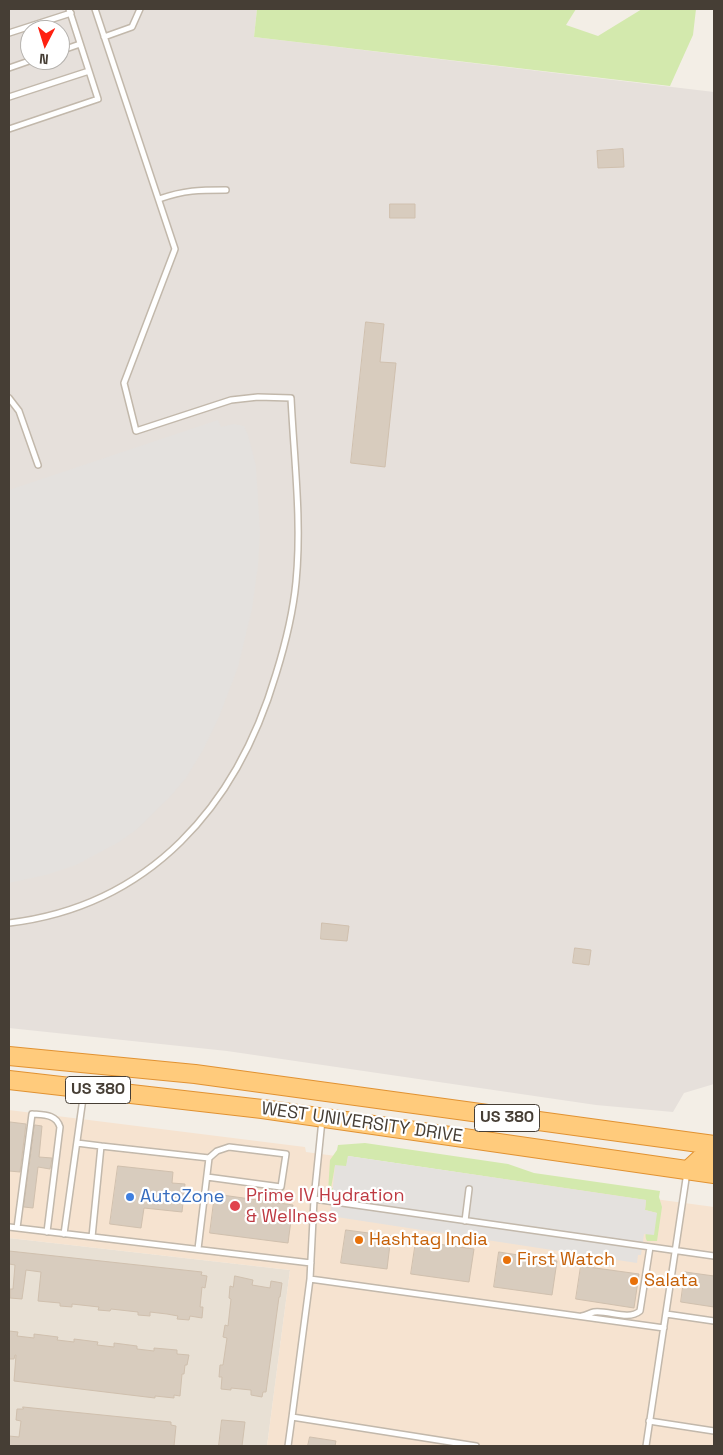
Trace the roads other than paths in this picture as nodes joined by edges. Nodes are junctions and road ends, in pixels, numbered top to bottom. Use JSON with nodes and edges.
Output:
{"nodes":[{"id":1,"x":95,"y":9,"type":"edge"},
{"id":2,"x":140,"y":9,"type":"edge"},
{"id":3,"x":70,"y":11,"type":"edge"},
{"id":4,"x":9,"y":33,"type":"edge"},
{"id":5,"x":104,"y":37,"type":"junction"},
{"id":6,"x":80,"y":44,"type":"junction"},
{"id":7,"x":70,"y":48,"type":"edge"},
{"id":8,"x":89,"y":71,"type":"junction"},
{"id":9,"x":9,"y":97,"type":"edge"},
{"id":10,"x":9,"y":129,"type":"edge"},
{"id":11,"x":226,"y":190,"type":"dead end"},
{"id":12,"x":159,"y":200,"type":"junction"},
{"id":13,"x":9,"y":398,"type":"edge"},
{"id":14,"x":38,"y":465,"type":"dead end"},
{"id":15,"x":9,"y":923,"type":"edge"},
{"id":16,"x":9,"y":1056,"type":"edge"},
{"id":17,"x":9,"y":1080,"type":"edge"},
{"id":18,"x":84,"y":1088,"type":"junction"},
{"id":19,"x":324,"y":1092,"type":"junction"},
{"id":20,"x":495,"y":1116,"type":"junction"},
{"id":21,"x":322,"y":1117,"type":"junction"},
{"id":22,"x":691,"y":1142,"type":"junction"},
{"id":23,"x":77,"y":1143,"type":"junction"},
{"id":24,"x":714,"y":1145,"type":"edge"},
{"id":25,"x":101,"y":1146,"type":"junction"},
{"id":26,"x":209,"y":1158,"type":"junction"},
{"id":27,"x":714,"y":1158,"type":"edge"},
{"id":28,"x":688,"y":1170,"type":"junction"},
{"id":29,"x":714,"y":1174,"type":"edge"},
{"id":30,"x":207,"y":1177,"type":"junction"},
{"id":31,"x":469,"y":1189,"type":"dead end"},
{"id":32,"x":314,"y":1199,"type":"junction"},
{"id":33,"x":464,"y":1220,"type":"junction"},
{"id":34,"x":9,"y":1228,"type":"edge"},
{"id":35,"x":18,"y":1228,"type":"junction"},
{"id":36,"x":47,"y":1232,"type":"junction"},
{"id":37,"x":64,"y":1234,"type":"junction"},
{"id":38,"x":92,"y":1237,"type":"junction"},
{"id":39,"x":650,"y":1247,"type":"junction"},
{"id":40,"x":198,"y":1250,"type":"junction"},
{"id":41,"x":676,"y":1251,"type":"junction"},
{"id":42,"x":714,"y":1256,"type":"edge"},
{"id":43,"x":311,"y":1263,"type":"junction"},
{"id":44,"x":310,"y":1279,"type":"junction"},
{"id":45,"x":666,"y":1314,"type":"junction"},
{"id":46,"x":582,"y":1317,"type":"junction"},
{"id":47,"x":714,"y":1321,"type":"edge"},
{"id":48,"x":664,"y":1328,"type":"junction"},
{"id":49,"x":292,"y":1417,"type":"junction"},
{"id":50,"x":650,"y":1421,"type":"junction"},
{"id":51,"x":714,"y":1431,"type":"edge"},
{"id":52,"x":288,"y":1446,"type":"edge"},
{"id":53,"x":476,"y":1446,"type":"edge"},
{"id":54,"x":646,"y":1446,"type":"edge"}],
"edges":[{"from":1,"to":5,"type":"lane"},
{"from":2,"to":5,"type":"lane"},
{"from":3,"to":4,"type":"lane"},
{"from":3,"to":6,"type":"lane"},
{"from":5,"to":12,"type":"lane"},
{"from":6,"to":7,"type":"lane"},
{"from":6,"to":8,"type":"lane"},
{"from":8,"to":9,"type":"lane"},
{"from":8,"to":10,"type":"lane"},
{"from":11,"to":12,"type":"lane"},
{"from":12,"to":15,"type":"lane"},
{"from":13,"to":14,"type":"lane"},
{"from":16,"to":19,"type":"highway","name":"WEST UNIVERSITY DRIVE","number":"US 380"},
{"from":17,"to":18,"type":"highway","name":"WEST UNIVERSITY DRIVE","number":"US 380"},
{"from":18,"to":21,"type":"highway","name":"WEST UNIVERSITY DRIVE","number":"US 380"},
{"from":18,"to":23,"type":"lane"},
{"from":19,"to":20,"type":"highway","name":"WEST UNIVERSITY DRIVE","number":"US 380"},
{"from":19,"to":21,"type":"highway"},
{"from":20,"to":21,"type":"highway"},
{"from":20,"to":22,"type":"highway","name":"WEST UNIVERSITY DRIVE","number":"US 380"},
{"from":21,"to":28,"type":"highway","name":"WEST UNIVERSITY DRIVE","number":"US 380"},
{"from":21,"to":32,"type":"lane"},
{"from":22,"to":24,"type":"highway","name":"WEST UNIVERSITY DRIVE","number":"US 380"},
{"from":22,"to":28,"type":"highway"},
{"from":23,"to":25,"type":"lane"},
{"from":23,"to":37,"type":"lane"},
{"from":25,"to":26,"type":"lane"},
{"from":25,"to":38,"type":"lane"},
{"from":26,"to":30,"type":"lane"},
{"from":26,"to":30,"type":"lane"},
{"from":27,"to":28,"type":"highway"},
{"from":28,"to":29,"type":"highway","name":"WEST UNIVERSITY DRIVE","number":"US 380"},
{"from":28,"to":41,"type":"lane"},
{"from":30,"to":40,"type":"lane"},
{"from":31,"to":33,"type":"lane"},
{"from":32,"to":33,"type":"lane"},
{"from":32,"to":43,"type":"lane"},
{"from":33,"to":39,"type":"lane"},
{"from":34,"to":35,"type":"lane"},
{"from":35,"to":36,"type":"lane"},
{"from":35,"to":36,"type":"lane"},
{"from":36,"to":37,"type":"lane"},
{"from":37,"to":38,"type":"lane"},
{"from":38,"to":40,"type":"lane"},
{"from":39,"to":41,"type":"lane"},
{"from":39,"to":46,"type":"lane"},
{"from":40,"to":43,"type":"lane"},
{"from":41,"to":42,"type":"lane"},
{"from":41,"to":45,"type":"lane"},
{"from":43,"to":44,"type":"lane"},
{"from":44,"to":46,"type":"lane"},
{"from":44,"to":49,"type":"lane"},
{"from":45,"to":47,"type":"lane"},
{"from":45,"to":48,"type":"lane"},
{"from":46,"to":48,"type":"lane"},
{"from":48,"to":50,"type":"lane"},
{"from":49,"to":52,"type":"lane"},
{"from":49,"to":53,"type":"lane"},
{"from":50,"to":51,"type":"lane"},
{"from":50,"to":54,"type":"lane"}]}
